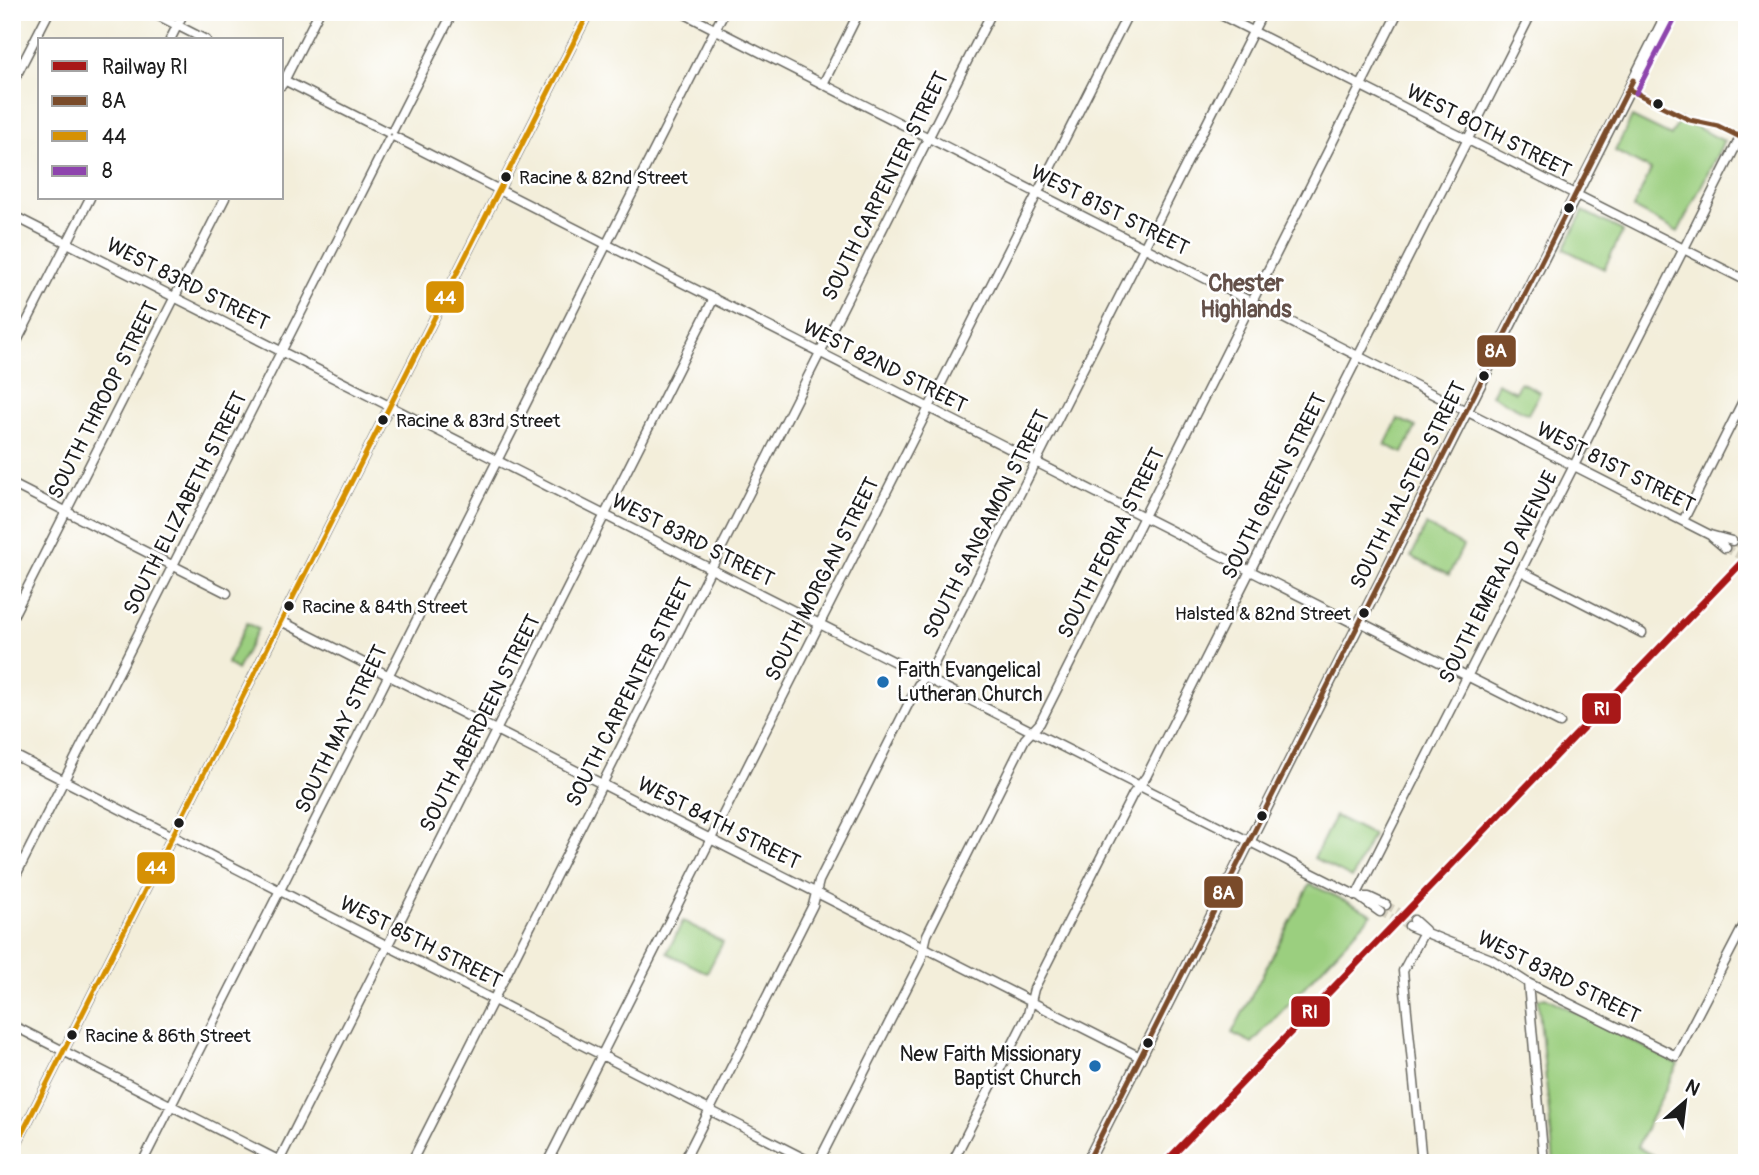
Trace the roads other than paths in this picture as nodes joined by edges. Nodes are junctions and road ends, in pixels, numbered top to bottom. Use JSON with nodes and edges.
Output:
{"nodes":[{"id":1,"x":49,"y":12,"type":"edge"},
{"id":2,"x":150,"y":12,"type":"edge"},
{"id":3,"x":184,"y":12,"type":"edge"},
{"id":4,"x":319,"y":12,"type":"edge"},
{"id":5,"x":453,"y":12,"type":"edge"},
{"id":6,"x":589,"y":12,"type":"edge"},
{"id":7,"x":681,"y":12,"type":"edge"},
{"id":8,"x":724,"y":12,"type":"edge"},
{"id":9,"x":859,"y":12,"type":"edge"},
{"id":10,"x":992,"y":12,"type":"edge"},
{"id":11,"x":1129,"y":12,"type":"edge"},
{"id":12,"x":1215,"y":12,"type":"edge"},
{"id":13,"x":1263,"y":12,"type":"edge"},
{"id":14,"x":1398,"y":12,"type":"edge"},
{"id":15,"x":1532,"y":12,"type":"edge"},
{"id":16,"x":1668,"y":12,"type":"edge"},
{"id":17,"x":177,"y":26,"type":"junction"},
{"id":18,"x":716,"y":30,"type":"junction"},
{"id":19,"x":1253,"y":32,"type":"junction"},
{"id":20,"x":171,"y":38,"type":"edge"},
{"id":21,"x":202,"y":38,"type":"edge"},
{"id":22,"x":284,"y":79,"type":"edge"},
{"id":23,"x":284,"y":81,"type":"edge"},
{"id":24,"x":12,"y":84,"type":"edge"},
{"id":25,"x":822,"y":84,"type":"junction"},
{"id":26,"x":1361,"y":86,"type":"junction"},
{"id":27,"x":1747,"y":124,"type":"edge"},
{"id":28,"x":391,"y":134,"type":"junction"},
{"id":29,"x":929,"y":138,"type":"junction"},
{"id":30,"x":1468,"y":140,"type":"junction"},
{"id":31,"x":499,"y":189,"type":"junction"},
{"id":32,"x":1037,"y":193,"type":"junction"},
{"id":33,"x":1575,"y":195,"type":"junction"},
{"id":34,"x":89,"y":200,"type":"edge"},
{"id":35,"x":224,"y":200,"type":"edge"},
{"id":36,"x":12,"y":215,"type":"edge"},
{"id":37,"x":67,"y":243,"type":"junction"},
{"id":38,"x":606,"y":244,"type":"junction"},
{"id":39,"x":1145,"y":247,"type":"junction"},
{"id":40,"x":1684,"y":250,"type":"junction"},
{"id":41,"x":1747,"y":281,"type":"edge"},
{"id":42,"x":174,"y":297,"type":"junction"},
{"id":43,"x":714,"y":298,"type":"junction"},
{"id":44,"x":1252,"y":302,"type":"junction"},
{"id":45,"x":12,"y":351,"type":"edge"},
{"id":46,"x":281,"y":351,"type":"junction"},
{"id":47,"x":821,"y":352,"type":"junction"},
{"id":48,"x":1359,"y":356,"type":"junction"},
{"id":49,"x":1747,"y":393,"type":"edge"},
{"id":50,"x":389,"y":406,"type":"junction"},
{"id":51,"x":928,"y":407,"type":"junction"},
{"id":52,"x":1467,"y":410,"type":"junction"},
{"id":53,"x":497,"y":460,"type":"junction"},
{"id":54,"x":1037,"y":463,"type":"junction"},
{"id":55,"x":1575,"y":465,"type":"junction"},
{"id":56,"x":12,"y":484,"type":"edge"},
{"id":57,"x":66,"y":511,"type":"junction"},
{"id":58,"x":604,"y":515,"type":"junction"},
{"id":59,"x":1144,"y":517,"type":"junction"},
{"id":60,"x":1683,"y":521,"type":"junction"},
{"id":61,"x":1710,"y":535,"type":"junction"},
{"id":62,"x":1732,"y":541,"type":"tunnel mouth"},
{"id":63,"x":1725,"y":548,"type":"tunnel mouth"},
{"id":64,"x":173,"y":565,"type":"junction"},
{"id":65,"x":711,"y":569,"type":"junction"},
{"id":66,"x":1251,"y":571,"type":"junction"},
{"id":67,"x":1521,"y":571,"type":"junction"},
{"id":68,"x":228,"y":593,"type":"dead end"},
{"id":69,"x":12,"y":618,"type":"edge"},
{"id":70,"x":281,"y":621,"type":"junction"},
{"id":71,"x":819,"y":624,"type":"junction"},
{"id":72,"x":1359,"y":624,"type":"junction"},
{"id":73,"x":1642,"y":633,"type":"dead end"},
{"id":74,"x":388,"y":675,"type":"junction"},
{"id":75,"x":1467,"y":676,"type":"junction"},
{"id":76,"x":925,"y":677,"type":"junction"},
{"id":77,"x":1560,"y":723,"type":"dead end"},
{"id":78,"x":496,"y":730,"type":"junction"},
{"id":79,"x":1032,"y":732,"type":"junction"},
{"id":80,"x":12,"y":754,"type":"edge"},
{"id":81,"x":64,"y":780,"type":"junction"},
{"id":82,"x":603,"y":784,"type":"junction"},
{"id":83,"x":1139,"y":786,"type":"junction"},
{"id":84,"x":172,"y":836,"type":"junction"},
{"id":85,"x":710,"y":839,"type":"junction"},
{"id":86,"x":1250,"y":842,"type":"junction"},
{"id":87,"x":12,"y":883,"type":"edge"},
{"id":88,"x":281,"y":891,"type":"junction"},
{"id":89,"x":816,"y":893,"type":"junction"},
{"id":90,"x":1357,"y":896,"type":"junction"},
{"id":91,"x":1383,"y":909,"type":"tunnel mouth"},
{"id":92,"x":1747,"y":919,"type":"edge"},
{"id":93,"x":1412,"y":923,"type":"tunnel mouth"},
{"id":94,"x":1425,"y":930,"type":"junction"},
{"id":95,"x":388,"y":945,"type":"junction"},
{"id":96,"x":924,"y":947,"type":"junction"},
{"id":97,"x":1528,"y":983,"type":"junction"},
{"id":98,"x":494,"y":999,"type":"junction"},
{"id":99,"x":1030,"y":1002,"type":"junction"},
{"id":100,"x":12,"y":1025,"type":"edge"},
{"id":101,"x":64,"y":1051,"type":"junction"},
{"id":102,"x":601,"y":1055,"type":"junction"},
{"id":103,"x":1140,"y":1058,"type":"junction"},
{"id":104,"x":171,"y":1105,"type":"junction"},
{"id":105,"x":710,"y":1110,"type":"junction"},
{"id":106,"x":12,"y":1153,"type":"edge"},
{"id":107,"x":280,"y":1162,"type":"edge"},
{"id":108,"x":142,"y":1163,"type":"edge"},
{"id":109,"x":411,"y":1163,"type":"edge"},
{"id":110,"x":547,"y":1163,"type":"edge"},
{"id":111,"x":683,"y":1163,"type":"edge"},
{"id":112,"x":816,"y":1163,"type":"edge"},
{"id":113,"x":953,"y":1163,"type":"edge"},
{"id":114,"x":1087,"y":1163,"type":"edge"},
{"id":115,"x":1422,"y":1163,"type":"edge"},
{"id":116,"x":1544,"y":1163,"type":"edge"}],
"edges":[{"from":1,"to":24,"type":"street"},
{"from":2,"to":17,"type":"street"},
{"from":3,"to":17,"type":"street"},
{"from":4,"to":22,"type":"street"},
{"from":5,"to":28,"type":"street","name":"SOUTH ELIZABETH STREET"},
{"from":6,"to":31,"type":"street"},
{"from":7,"to":18,"type":"street","name":"WEST 81ST STREET"},
{"from":8,"to":18,"type":"street","name":"SOUTH MAY STREET"},
{"from":9,"to":25,"type":"street"},
{"from":10,"to":29,"type":"street","name":"SOUTH CARPENTER STREET"},
{"from":11,"to":32,"type":"street","name":"SOUTH MORGAN STREET"},
{"from":12,"to":19,"type":"street","name":"WEST 80TH STREET"},
{"from":13,"to":19,"type":"street","name":"SOUTH SANGAMON STREET"},
{"from":14,"to":26,"type":"street","name":"SOUTH PEORIA STREET"},
{"from":15,"to":30,"type":"street","name":"SOUTH GREEN STREET"},
{"from":16,"to":33,"type":"main road","name":"SOUTH HALSTED STREET"},
{"from":17,"to":20,"type":"street"},
{"from":17,"to":21,"type":"street"},
{"from":18,"to":25,"type":"street","name":"WEST 81ST STREET"},
{"from":18,"to":38,"type":"street","name":"SOUTH MAY STREET"},
{"from":19,"to":26,"type":"street","name":"WEST 80TH STREET"},
{"from":19,"to":39,"type":"street","name":"SOUTH SANGAMON STREET"},
{"from":23,"to":28,"type":"street","name":"WEST 82ND STREET"},
{"from":25,"to":29,"type":"street","name":"WEST 81ST STREET"},
{"from":26,"to":30,"type":"street","name":"WEST 80TH STREET"},
{"from":26,"to":44,"type":"street","name":"SOUTH PEORIA STREET"},
{"from":27,"to":40,"type":"street","name":"SOUTH EMERALD AVENUE"},
{"from":28,"to":31,"type":"street","name":"WEST 82ND STREET"},
{"from":28,"to":46,"type":"street","name":"SOUTH ELIZABETH STREET"},
{"from":29,"to":32,"type":"street","name":"WEST 81ST STREET"},
{"from":29,"to":47,"type":"street","name":"SOUTH CARPENTER STREET"},
{"from":30,"to":33,"type":"street","name":"WEST 80TH STREET"},
{"from":30,"to":48,"type":"street","name":"SOUTH GREEN STREET"},
{"from":31,"to":38,"type":"street","name":"WEST 82ND STREET"},
{"from":31,"to":50,"type":"street"},
{"from":32,"to":39,"type":"street","name":"WEST 81ST STREET"},
{"from":32,"to":51,"type":"street","name":"SOUTH MORGAN STREET"},
{"from":33,"to":40,"type":"street","name":"WEST 80TH STREET"},
{"from":33,"to":52,"type":"main road","name":"SOUTH HALSTED STREET"},
{"from":34,"to":37,"type":"street"},
{"from":35,"to":42,"type":"street","name":"SOUTH THROOP STREET"},
{"from":36,"to":37,"type":"street","name":"WEST 83RD STREET"},
{"from":37,"to":42,"type":"street","name":"WEST 83RD STREET"},
{"from":37,"to":45,"type":"street"},
{"from":38,"to":43,"type":"street","name":"WEST 82ND STREET"},
{"from":38,"to":53,"type":"street","name":"SOUTH MAY STREET"},
{"from":39,"to":44,"type":"street","name":"WEST 81ST STREET"},
{"from":39,"to":54,"type":"street","name":"SOUTH SANGAMON STREET"},
{"from":40,"to":41,"type":"street","name":"WEST 80TH STREET"},
{"from":40,"to":55,"type":"street","name":"SOUTH EMERALD AVENUE"},
{"from":42,"to":46,"type":"street","name":"WEST 83RD STREET"},
{"from":42,"to":57,"type":"street","name":"SOUTH THROOP STREET"},
{"from":43,"to":47,"type":"street","name":"WEST 82ND STREET"},
{"from":43,"to":58,"type":"street","name":"SOUTH ABERDEEN STREET"},
{"from":44,"to":48,"type":"street","name":"WEST 81ST STREET"},
{"from":44,"to":59,"type":"street","name":"SOUTH PEORIA STREET"},
{"from":46,"to":50,"type":"street","name":"WEST 83RD STREET"},
{"from":46,"to":64,"type":"street","name":"SOUTH ELIZABETH STREET"},
{"from":47,"to":51,"type":"street","name":"WEST 82ND STREET"},
{"from":47,"to":65,"type":"street","name":"SOUTH CARPENTER STREET"},
{"from":48,"to":52,"type":"street","name":"WEST 81ST STREET"},
{"from":48,"to":66,"type":"street","name":"SOUTH GREEN STREET"},
{"from":49,"to":60,"type":"street"},
{"from":50,"to":53,"type":"street","name":"WEST 83RD STREET"},
{"from":50,"to":70,"type":"street"},
{"from":51,"to":54,"type":"street","name":"WEST 82ND STREET"},
{"from":51,"to":71,"type":"street","name":"SOUTH MORGAN STREET"},
{"from":52,"to":55,"type":"street","name":"WEST 81ST STREET"},
{"from":52,"to":72,"type":"main road","name":"SOUTH HALSTED STREET"},
{"from":53,"to":58,"type":"street","name":"WEST 83RD STREET"},
{"from":53,"to":74,"type":"street","name":"SOUTH MAY STREET"},
{"from":54,"to":59,"type":"street","name":"WEST 82ND STREET"},
{"from":54,"to":76,"type":"street","name":"SOUTH SANGAMON STREET"},
{"from":55,"to":60,"type":"street","name":"WEST 81ST STREET"},
{"from":55,"to":67,"type":"street","name":"SOUTH EMERALD AVENUE"},
{"from":56,"to":57,"type":"street"},
{"from":57,"to":64,"type":"street"},
{"from":57,"to":69,"type":"street","name":"SOUTH THROOP STREET"},
{"from":58,"to":65,"type":"street","name":"WEST 83RD STREET"},
{"from":58,"to":78,"type":"street","name":"SOUTH ABERDEEN STREET"},
{"from":59,"to":66,"type":"street","name":"WEST 82ND STREET"},
{"from":59,"to":79,"type":"street","name":"SOUTH PEORIA STREET"},
{"from":60,"to":61,"type":"street","name":"WEST 81ST STREET"},
{"from":61,"to":62,"type":"street","name":"WEST 81ST STREET"},
{"from":61,"to":63,"type":"street","name":"WEST 81ST STREET"},
{"from":64,"to":68,"type":"street"},
{"from":64,"to":81,"type":"street","name":"SOUTH ELIZABETH STREET"},
{"from":65,"to":71,"type":"street","name":"WEST 83RD STREET"},
{"from":65,"to":82,"type":"street","name":"SOUTH CARPENTER STREET"},
{"from":66,"to":72,"type":"street","name":"WEST 82ND STREET"},
{"from":66,"to":83,"type":"street","name":"SOUTH GREEN STREET"},
{"from":67,"to":73,"type":"street"},
{"from":67,"to":75,"type":"street","name":"SOUTH EMERALD AVENUE"},
{"from":70,"to":74,"type":"street","name":"WEST 84TH STREET"},
{"from":70,"to":84,"type":"street"},
{"from":71,"to":76,"type":"street","name":"WEST 83RD STREET"},
{"from":71,"to":85,"type":"street","name":"SOUTH MORGAN STREET"},
{"from":72,"to":75,"type":"street","name":"WEST 82ND STREET"},
{"from":72,"to":86,"type":"main road","name":"SOUTH HALSTED STREET"},
{"from":74,"to":78,"type":"street","name":"WEST 84TH STREET"},
{"from":74,"to":88,"type":"street","name":"SOUTH MAY STREET"},
{"from":75,"to":77,"type":"street","name":"WEST 82ND STREET"},
{"from":75,"to":90,"type":"street","name":"SOUTH EMERALD AVENUE"},
{"from":76,"to":79,"type":"street","name":"WEST 83RD STREET"},
{"from":76,"to":89,"type":"street","name":"SOUTH SANGAMON STREET"},
{"from":78,"to":82,"type":"street","name":"WEST 84TH STREET"},
{"from":78,"to":95,"type":"street","name":"SOUTH ABERDEEN STREET"},
{"from":79,"to":83,"type":"street","name":"WEST 83RD STREET"},
{"from":79,"to":96,"type":"street","name":"SOUTH PEORIA STREET"},
{"from":80,"to":81,"type":"street","name":"WEST 85TH STREET"},
{"from":81,"to":84,"type":"street","name":"WEST 85TH STREET"},
{"from":81,"to":87,"type":"street","name":"SOUTH ELIZABETH STREET"},
{"from":82,"to":85,"type":"street","name":"WEST 84TH STREET"},
{"from":82,"to":98,"type":"street","name":"SOUTH CARPENTER STREET"},
{"from":83,"to":86,"type":"street","name":"WEST 83RD STREET"},
{"from":83,"to":99,"type":"street","name":"SOUTH GREEN STREET"},
{"from":84,"to":88,"type":"street","name":"WEST 85TH STREET"},
{"from":84,"to":101,"type":"street"},
{"from":85,"to":89,"type":"street","name":"WEST 84TH STREET"},
{"from":85,"to":102,"type":"street","name":"SOUTH MORGAN STREET"},
{"from":86,"to":90,"type":"street","name":"WEST 83RD STREET"},
{"from":86,"to":103,"type":"main road","name":"SOUTH HALSTED STREET"},
{"from":88,"to":95,"type":"street","name":"WEST 85TH STREET"},
{"from":88,"to":104,"type":"street","name":"SOUTH MAY STREET"},
{"from":89,"to":96,"type":"street","name":"WEST 84TH STREET"},
{"from":89,"to":105,"type":"street","name":"SOUTH SANGAMON STREET"},
{"from":90,"to":91,"type":"street","name":"WEST 83RD STREET"},
{"from":92,"to":97,"type":"street","name":"WEST 83RD STREET"},
{"from":93,"to":94,"type":"street","name":"WEST 83RD STREET"},
{"from":94,"to":97,"type":"street","name":"WEST 83RD STREET"},
{"from":94,"to":115,"type":"street"},
{"from":95,"to":98,"type":"street","name":"WEST 85TH STREET"},
{"from":95,"to":107,"type":"street","name":"SOUTH ABERDEEN STREET"},
{"from":96,"to":99,"type":"street","name":"WEST 84TH STREET"},
{"from":96,"to":112,"type":"street","name":"SOUTH PEORIA STREET"},
{"from":97,"to":116,"type":"street"},
{"from":98,"to":102,"type":"street","name":"WEST 85TH STREET"},
{"from":98,"to":109,"type":"street","name":"SOUTH CARPENTER STREET"},
{"from":99,"to":103,"type":"street","name":"WEST 84TH STREET"},
{"from":99,"to":113,"type":"street","name":"SOUTH GREEN STREET"},
{"from":100,"to":101,"type":"street"},
{"from":101,"to":104,"type":"street"},
{"from":101,"to":106,"type":"street"},
{"from":102,"to":105,"type":"street","name":"WEST 85TH STREET"},
{"from":102,"to":110,"type":"street","name":"SOUTH MORGAN STREET"},
{"from":103,"to":114,"type":"main road","name":"SOUTH HALSTED STREET"},
{"from":104,"to":107,"type":"street"},
{"from":104,"to":108,"type":"street","name":"SOUTH MAY STREET"},
{"from":105,"to":111,"type":"street","name":"SOUTH SANGAMON STREET"},
{"from":105,"to":112,"type":"street","name":"WEST 85TH STREET"}]}
